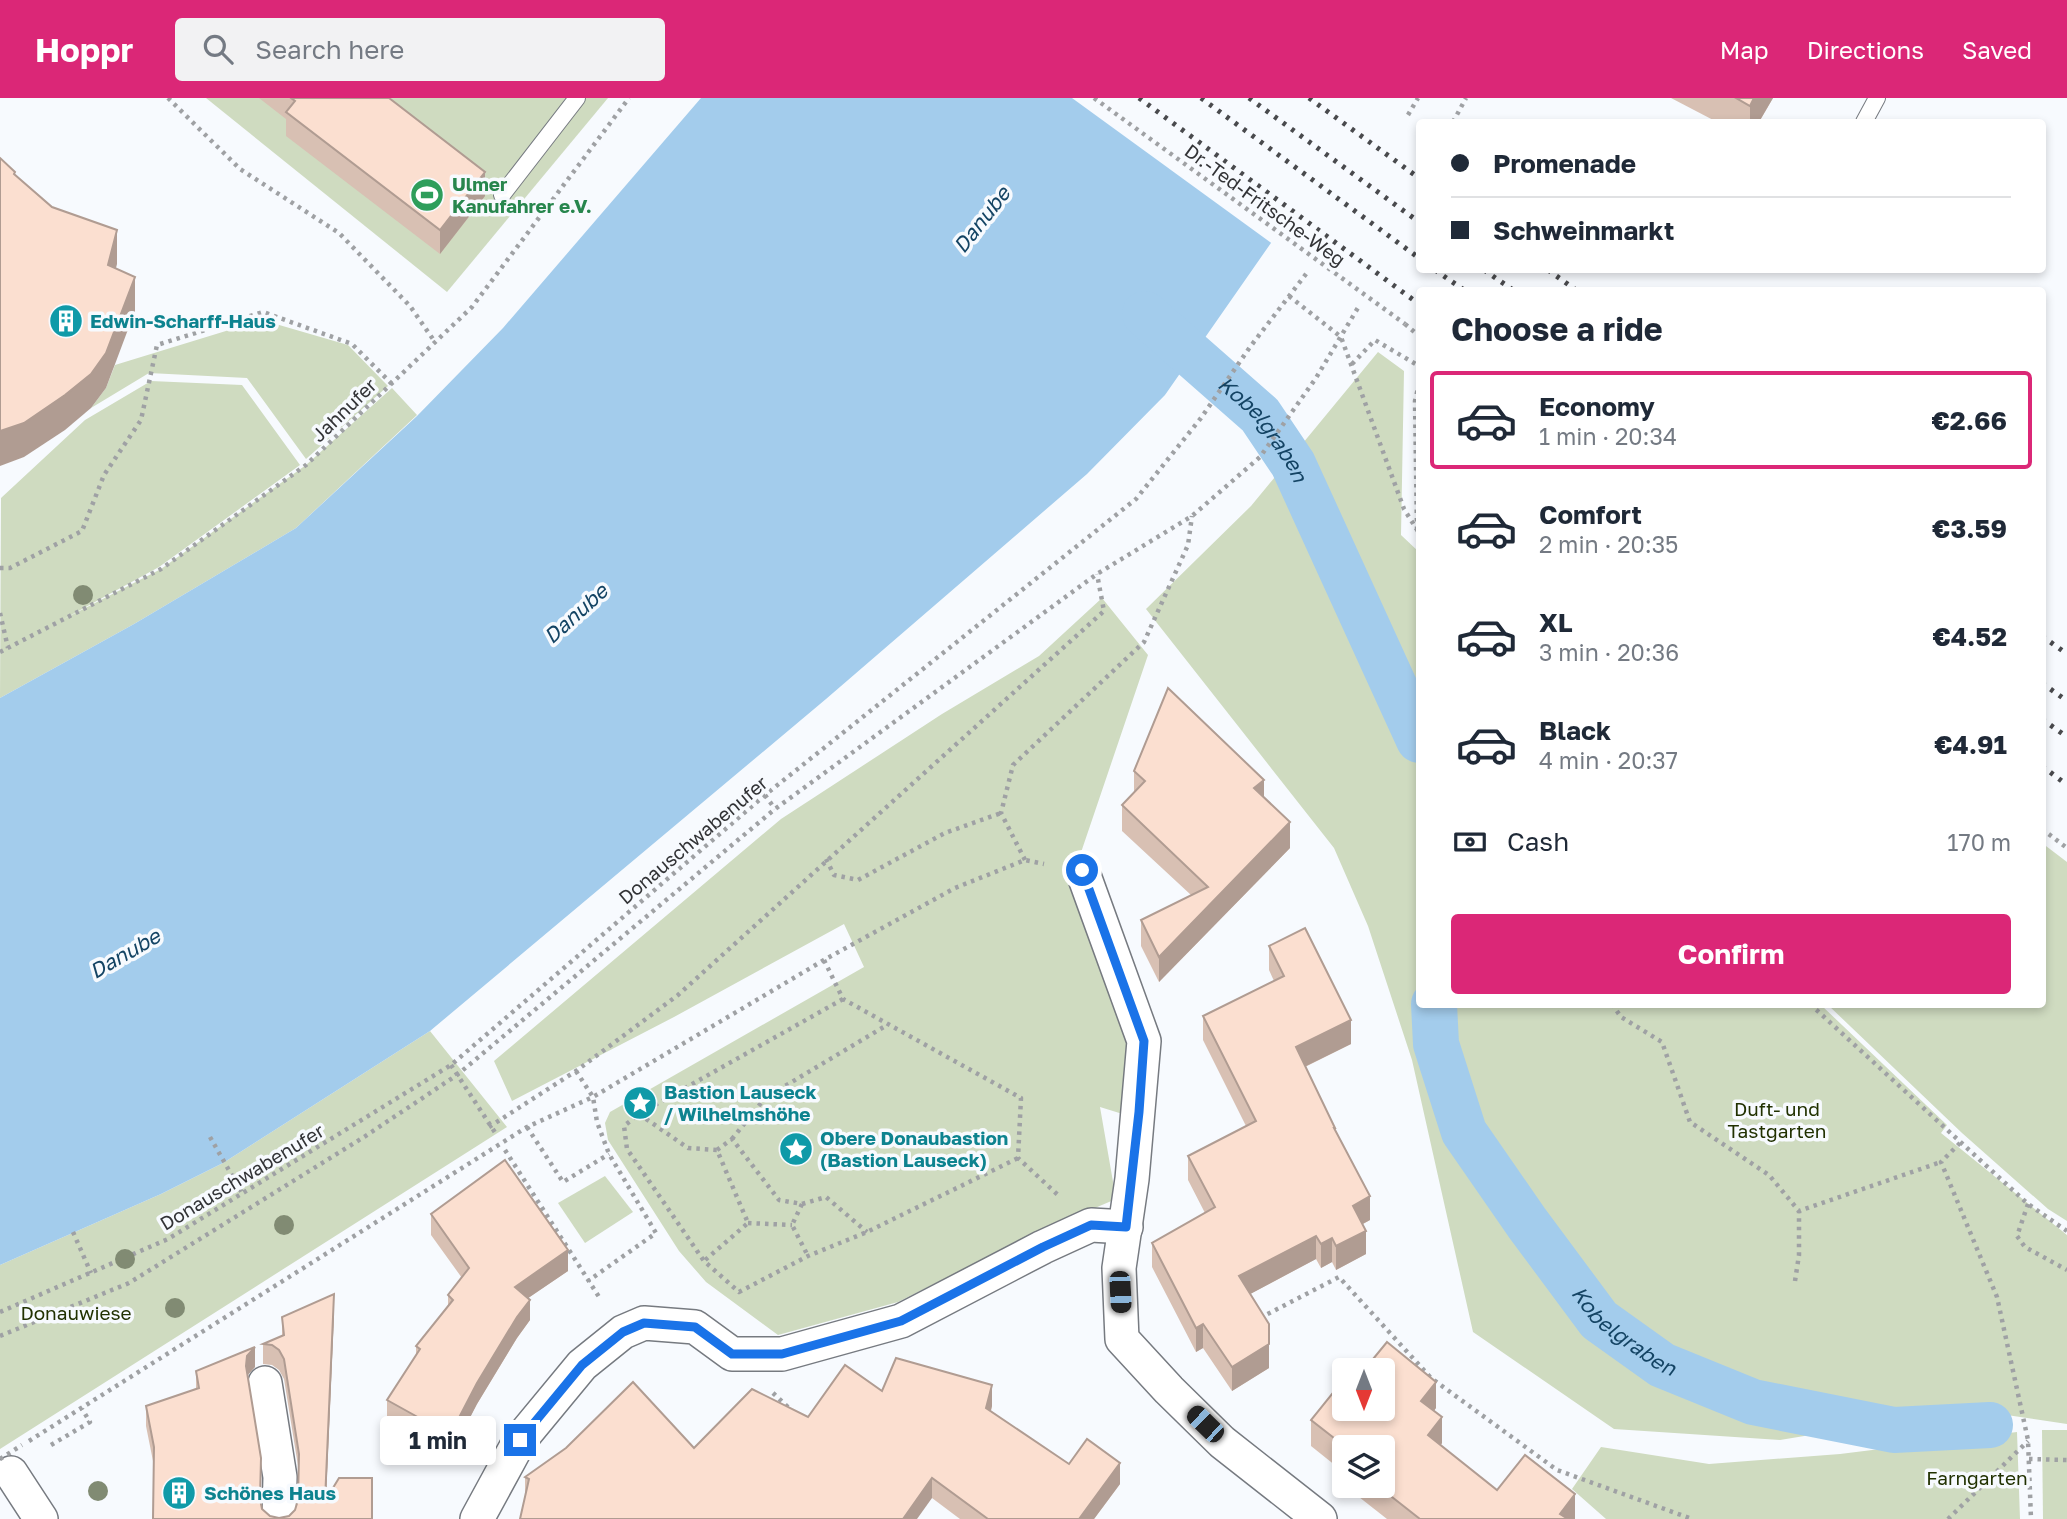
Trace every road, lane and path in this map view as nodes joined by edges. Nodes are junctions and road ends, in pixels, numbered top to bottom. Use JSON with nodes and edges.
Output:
{"nodes":[{"id":1,"x":168,"y":98,"type":"edge"},
{"id":2,"x":577,"y":98,"type":"edge"},
{"id":3,"x":629,"y":98,"type":"edge"},
{"id":4,"x":1094,"y":98,"type":"edge"},
{"id":5,"x":1418,"y":98,"type":"edge"},
{"id":6,"x":1466,"y":98,"type":"edge"},
{"id":7,"x":1877,"y":98,"type":"edge"},
{"id":8,"x":1408,"y":115,"type":"dead end"},
{"id":9,"x":1455,"y":119,"type":"edge"},
{"id":10,"x":1866,"y":119,"type":"edge"},
{"id":11,"x":502,"y":195,"type":"joint"},
{"id":12,"x":529,"y":231,"type":"junction"},
{"id":13,"x":1308,"y":270,"type":"dead end"},
{"id":14,"x":1289,"y":296,"type":"junction"},
{"id":15,"x":1359,"y":306,"type":"dead end"},
{"id":16,"x":1416,"y":333,"type":"edge"},
{"id":17,"x":1341,"y":337,"type":"junction"},
{"id":18,"x":435,"y":342,"type":"junction"},
{"id":19,"x":1352,"y":364,"type":"junction"},
{"id":20,"x":1416,"y":364,"type":"edge"},
{"id":21,"x":392,"y":384,"type":"junction"},
{"id":22,"x":1416,"y":397,"type":"edge"},
{"id":23,"x":1416,"y":445,"type":"edge"},
{"id":24,"x":1192,"y":516,"type":"junction"},
{"id":25,"x":1416,"y":529,"type":"edge"},
{"id":26,"x":0,"y":568,"type":"edge"},
{"id":27,"x":1097,"y":575,"type":"junction"},
{"id":28,"x":0,"y":613,"type":"edge"},
{"id":29,"x":8,"y":648,"type":"junction"},
{"id":30,"x":0,"y":652,"type":"edge"},
{"id":31,"x":765,"y":795,"type":"junction"},
{"id":32,"x":775,"y":809,"type":"junction"},
{"id":33,"x":1001,"y":813,"type":"junction"},
{"id":34,"x":2046,"y":832,"type":"edge"},
{"id":35,"x":2067,"y":848,"type":"edge"},
{"id":36,"x":826,"y":859,"type":"junction"},
{"id":37,"x":1082,"y":870,"type":"dead end"},
{"id":38,"x":824,"y":960,"type":"junction"},
{"id":39,"x":842,"y":999,"type":"junction"},
{"id":40,"x":1615,"y":1008,"type":"edge"},
{"id":41,"x":1814,"y":1008,"type":"edge"},
{"id":42,"x":888,"y":1024,"type":"junction"},
{"id":43,"x":451,"y":1065,"type":"junction"},
{"id":44,"x":576,"y":1071,"type":"junction"},
{"id":45,"x":457,"y":1075,"type":"junction"},
{"id":46,"x":593,"y":1097,"type":"junction"},
{"id":47,"x":639,"y":1114,"type":"junction"},
{"id":48,"x":489,"y":1127,"type":"junction"},
{"id":49,"x":527,"y":1127,"type":"junction"},
{"id":50,"x":496,"y":1134,"type":"dead end"},
{"id":51,"x":210,"y":1137,"type":"dead end"},
{"id":52,"x":732,"y":1139,"type":"junction"},
{"id":53,"x":1960,"y":1143,"type":"junction"},
{"id":54,"x":505,"y":1150,"type":"dead end"},
{"id":55,"x":717,"y":1150,"type":"junction"},
{"id":56,"x":608,"y":1154,"type":"junction"},
{"id":57,"x":1018,"y":1158,"type":"junction"},
{"id":58,"x":1941,"y":1162,"type":"junction"},
{"id":59,"x":242,"y":1193,"type":"junction"},
{"id":60,"x":802,"y":1204,"type":"junction"},
{"id":61,"x":2028,"y":1204,"type":"junction"},
{"id":62,"x":1799,"y":1211,"type":"junction"},
{"id":63,"x":748,"y":1223,"type":"junction"},
{"id":64,"x":792,"y":1225,"type":"junction"},
{"id":65,"x":1091,"y":1225,"type":"junction"},
{"id":66,"x":1126,"y":1227,"type":"junction"},
{"id":67,"x":2067,"y":1231,"type":"edge"},
{"id":68,"x":73,"y":1232,"type":"dead end"},
{"id":69,"x":867,"y":1232,"type":"junction"},
{"id":70,"x":808,"y":1256,"type":"junction"},
{"id":71,"x":704,"y":1261,"type":"junction"},
{"id":72,"x":2067,"y":1270,"type":"edge"},
{"id":73,"x":91,"y":1273,"type":"junction"},
{"id":74,"x":588,"y":1281,"type":"junction"},
{"id":75,"x":1795,"y":1281,"type":"dead end"},
{"id":76,"x":0,"y":1312,"type":"edge"},
{"id":77,"x":1258,"y":1319,"type":"edge"},
{"id":78,"x":623,"y":1332,"type":"junction"},
{"id":79,"x":0,"y":1336,"type":"edge"},
{"id":80,"x":732,"y":1354,"type":"junction"},
{"id":81,"x":265,"y":1384,"type":"dead end"},
{"id":82,"x":82,"y":1409,"type":"junction"},
{"id":83,"x":791,"y":1411,"type":"edge"},
{"id":84,"x":2028,"y":1440,"type":"junction"},
{"id":85,"x":51,"y":1444,"type":"dead end"},
{"id":86,"x":11,"y":1459,"type":"edge"},
{"id":87,"x":2029,"y":1460,"type":"junction"},
{"id":88,"x":2067,"y":1460,"type":"edge"},
{"id":89,"x":41,"y":1519,"type":"edge"},
{"id":90,"x":279,"y":1519,"type":"edge"},
{"id":91,"x":477,"y":1519,"type":"edge"},
{"id":92,"x":1320,"y":1519,"type":"edge"},
{"id":93,"x":1692,"y":1519,"type":"edge"},
{"id":94,"x":1948,"y":1519,"type":"edge"},
{"id":95,"x":2031,"y":1519,"type":"edge"}],
"edges":[{"from":1,"to":18,"type":"path"},
{"from":2,"to":11,"type":"lane"},
{"from":3,"to":12,"type":"path","name":"Jahnufer"},
{"from":4,"to":16,"type":"path","name":"Dr.-Ted-Fritsche-Weg","bridge":true},
{"from":5,"to":8,"type":"path"},
{"from":6,"to":9,"type":"path"},
{"from":7,"to":10,"type":"lane"},
{"from":11,"to":12,"type":"path"},
{"from":12,"to":18,"type":"path","name":"Jahnufer"},
{"from":13,"to":14,"type":"path","name":"Donauschwabenufer"},
{"from":14,"to":17,"type":"path"},
{"from":14,"to":31,"type":"path","name":"Donauschwabenufer"},
{"from":15,"to":17,"type":"path"},
{"from":17,"to":19,"type":"path"},
{"from":17,"to":24,"type":"path"},
{"from":18,"to":21,"type":"path","name":"Jahnufer"},
{"from":19,"to":20,"type":"path"},
{"from":19,"to":25,"type":"path"},
{"from":21,"to":26,"type":"path"},
{"from":21,"to":29,"type":"path","name":"Jahnufer"},
{"from":22,"to":23,"type":"path"},
{"from":24,"to":27,"type":"path"},
{"from":24,"to":33,"type":"path"},
{"from":27,"to":32,"type":"path"},
{"from":27,"to":36,"type":"path"},
{"from":28,"to":29,"type":"path"},
{"from":29,"to":30,"type":"path","name":"Jahnufer"},
{"from":31,"to":32,"type":"path"},
{"from":31,"to":43,"type":"path","name":"Donauschwabenufer"},
{"from":32,"to":45,"type":"path"},
{"from":33,"to":36,"type":"path"},
{"from":33,"to":38,"type":"path"},
{"from":34,"to":35,"type":"path"},
{"from":36,"to":44,"type":"path"},
{"from":37,"to":66,"type":"street"},
{"from":38,"to":39,"type":"path"},
{"from":38,"to":46,"type":"path"},
{"from":39,"to":42,"type":"path"},
{"from":39,"to":47,"type":"path"},
{"from":40,"to":62,"type":"path"},
{"from":41,"to":53,"type":"path"},
{"from":42,"to":52,"type":"path"},
{"from":42,"to":57,"type":"path"},
{"from":43,"to":45,"type":"path"},
{"from":43,"to":59,"type":"path","name":"Donauschwabenufer"},
{"from":44,"to":46,"type":"path"},
{"from":44,"to":48,"type":"path"},
{"from":45,"to":48,"type":"path"},
{"from":45,"to":79,"type":"path"},
{"from":46,"to":49,"type":"path"},
{"from":46,"to":56,"type":"path"},
{"from":47,"to":55,"type":"path"},
{"from":47,"to":71,"type":"path"},
{"from":48,"to":50,"type":"path"},
{"from":49,"to":56,"type":"path"},
{"from":49,"to":82,"type":"path"},
{"from":51,"to":59,"type":"path"},
{"from":52,"to":55,"type":"path"},
{"from":52,"to":60,"type":"path"},
{"from":53,"to":58,"type":"path"},
{"from":53,"to":61,"type":"path"},
{"from":54,"to":74,"type":"path"},
{"from":55,"to":63,"type":"path"},
{"from":56,"to":74,"type":"path"},
{"from":57,"to":65,"type":"path"},
{"from":57,"to":69,"type":"path"},
{"from":58,"to":62,"type":"path"},
{"from":58,"to":84,"type":"path"},
{"from":59,"to":73,"type":"path","name":"Donauschwabenufer"},
{"from":60,"to":64,"type":"path"},
{"from":60,"to":69,"type":"path"},
{"from":61,"to":67,"type":"path"},
{"from":61,"to":72,"type":"path"},
{"from":62,"to":75,"type":"path"},
{"from":63,"to":64,"type":"path"},
{"from":63,"to":71,"type":"path"},
{"from":64,"to":70,"type":"path"},
{"from":65,"to":66,"type":"street"},
{"from":65,"to":80,"type":"street"},
{"from":66,"to":92,"type":"street"},
{"from":68,"to":73,"type":"path"},
{"from":69,"to":70,"type":"path"},
{"from":70,"to":71,"type":"path"},
{"from":73,"to":76,"type":"path","name":"Donauschwabenufer"},
{"from":74,"to":78,"type":"path"},
{"from":77,"to":93,"type":"path"},
{"from":78,"to":80,"type":"street"},
{"from":78,"to":91,"type":"street"},
{"from":80,"to":83,"type":"path"},
{"from":81,"to":90,"type":"street"},
{"from":82,"to":85,"type":"path"},
{"from":82,"to":86,"type":"path"},
{"from":84,"to":87,"type":"path"},
{"from":84,"to":94,"type":"path"},
{"from":86,"to":89,"type":"street"},
{"from":87,"to":88,"type":"path"},
{"from":87,"to":95,"type":"path"}]}
